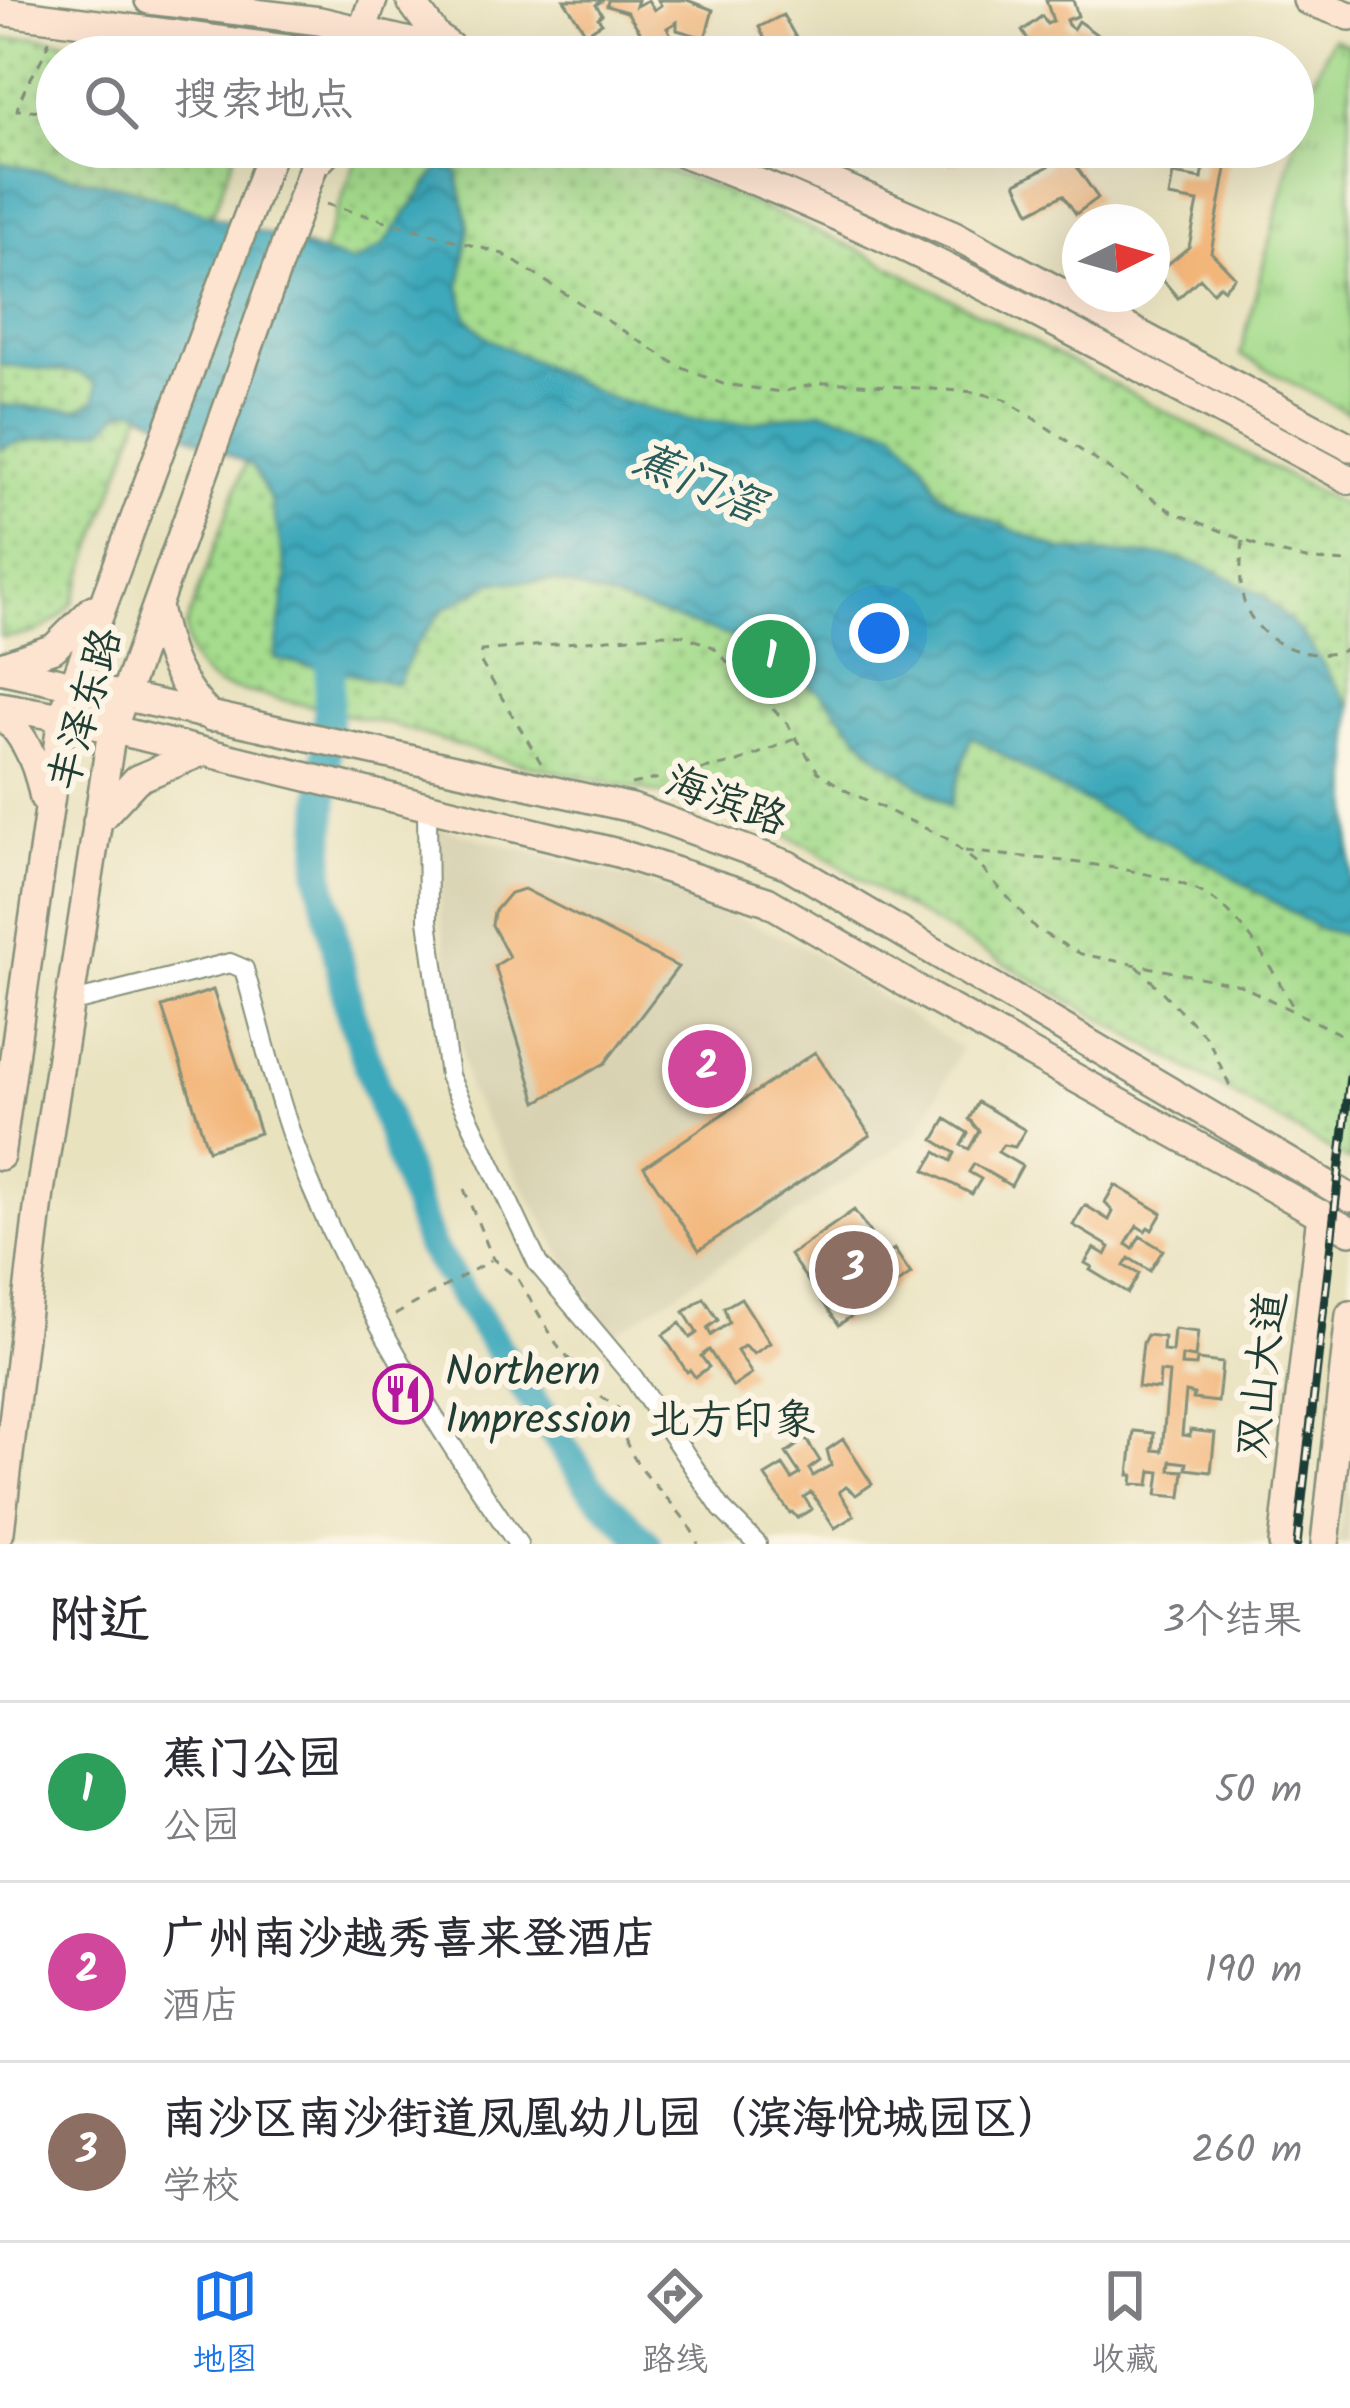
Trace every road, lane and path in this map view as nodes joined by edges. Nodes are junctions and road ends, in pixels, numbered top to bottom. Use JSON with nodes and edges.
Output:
{"nodes":[{"id":1,"x":149,"y":0,"type":"edge"},
{"id":2,"x":374,"y":0,"type":"edge"},
{"id":3,"x":410,"y":0,"type":"edge"},
{"id":4,"x":1307,"y":0,"type":"edge"},
{"id":5,"x":324,"y":10,"type":"edge"},
{"id":6,"x":0,"y":11,"type":"edge"},
{"id":7,"x":1350,"y":16,"type":"edge"},
{"id":8,"x":55,"y":18,"type":"junction"},
{"id":9,"x":50,"y":36,"type":"edge"},
{"id":10,"x":202,"y":36,"type":"edge"},
{"id":11,"x":345,"y":36,"type":"edge"},
{"id":12,"x":359,"y":36,"type":"edge"},
{"id":13,"x":436,"y":36,"type":"edge"},
{"id":14,"x":36,"y":69,"type":"edge"},
{"id":15,"x":36,"y":110,"type":"edge"},
{"id":16,"x":266,"y":168,"type":"edge"},
{"id":17,"x":317,"y":168,"type":"edge"},
{"id":18,"x":721,"y":168,"type":"edge"},
{"id":19,"x":799,"y":168,"type":"edge"},
{"id":20,"x":393,"y":226,"type":"dead end"},
{"id":21,"x":1350,"y":447,"type":"edge"},
{"id":22,"x":1350,"y":480,"type":"edge"},
{"id":23,"x":1243,"y":539,"type":"junction"},
{"id":24,"x":1350,"y":562,"type":"edge"},
{"id":25,"x":109,"y":586,"type":"junction"},
{"id":26,"x":157,"y":606,"type":"junction"},
{"id":27,"x":1350,"y":648,"type":"edge"},
{"id":28,"x":0,"y":668,"type":"edge"},
{"id":29,"x":72,"y":684,"type":"junction"},
{"id":30,"x":124,"y":699,"type":"junction"},
{"id":31,"x":0,"y":710,"type":"edge"},
{"id":32,"x":62,"y":717,"type":"junction"},
{"id":33,"x":211,"y":717,"type":"junction"},
{"id":34,"x":112,"y":730,"type":"junction"},
{"id":35,"x":796,"y":738,"type":"junction"},
{"id":36,"x":203,"y":752,"type":"junction"},
{"id":37,"x":541,"y":763,"type":"dead end"},
{"id":38,"x":630,"y":784,"type":"dead end"},
{"id":39,"x":427,"y":807,"type":"junction"},
{"id":40,"x":48,"y":817,"type":"junction"},
{"id":41,"x":94,"y":826,"type":"junction"},
{"id":42,"x":963,"y":851,"type":"junction"},
{"id":43,"x":1136,"y":965,"type":"junction"},
{"id":44,"x":69,"y":1004,"type":"junction"},
{"id":45,"x":1294,"y":1010,"type":"junction"},
{"id":46,"x":1350,"y":1039,"type":"edge"},
{"id":47,"x":1230,"y":1086,"type":"dead end"},
{"id":48,"x":0,"y":1156,"type":"edge"},
{"id":49,"x":464,"y":1189,"type":"dead end"},
{"id":50,"x":1350,"y":1198,"type":"edge"},
{"id":51,"x":1321,"y":1214,"type":"junction"},
{"id":52,"x":1350,"y":1231,"type":"edge"},
{"id":53,"x":493,"y":1259,"type":"junction"},
{"id":54,"x":1350,"y":1315,"type":"edge"},
{"id":55,"x":379,"y":1323,"type":"junction"},
{"id":56,"x":1345,"y":1396,"type":"edge"},
{"id":57,"x":0,"y":1532,"type":"edge"},
{"id":58,"x":518,"y":1544,"type":"edge"},
{"id":59,"x":698,"y":1544,"type":"edge"},
{"id":60,"x":757,"y":1544,"type":"edge"},
{"id":61,"x":1283,"y":1544,"type":"edge"},
{"id":62,"x":1325,"y":1544,"type":"edge"}],
"edges":[{"from":1,"to":5,"type":"street"},
{"from":2,"to":12,"type":"street"},
{"from":3,"to":13,"type":"street"},
{"from":4,"to":7,"type":"street"},
{"from":5,"to":11,"type":"street"},
{"from":6,"to":8,"type":"street"},
{"from":8,"to":9,"type":"path"},
{"from":8,"to":10,"type":"street"},
{"from":14,"to":15,"type":"path"},
{"from":16,"to":25,"type":"street","name":"丰泽东路","bridge":true},
{"from":17,"to":26,"type":"street","name":"丰泽东路","bridge":true},
{"from":18,"to":22,"type":"street"},
{"from":19,"to":21,"type":"street"},
{"from":20,"to":23,"type":"path"},
{"from":23,"to":24,"type":"path"},
{"from":23,"to":27,"type":"path"},
{"from":25,"to":28,"type":"street"},
{"from":25,"to":29,"type":"street","name":"丰泽东路"},
{"from":26,"to":30,"type":"street","name":"丰泽东路"},
{"from":26,"to":33,"type":"street"},
{"from":28,"to":29,"type":"street","name":"海滨路"},
{"from":29,"to":30,"type":"street","name":"海滨路"},
{"from":29,"to":32,"type":"street","name":"丰泽东路"},
{"from":30,"to":33,"type":"street","name":"海滨路"},
{"from":30,"to":34,"type":"street","name":"丰泽东路"},
{"from":31,"to":32,"type":"street","name":"海滨路"},
{"from":31,"to":40,"type":"street"},
{"from":32,"to":34,"type":"street","name":"海滨路"},
{"from":32,"to":40,"type":"street","name":"丰泽东路"},
{"from":33,"to":50,"type":"street","name":"海滨路"},
{"from":34,"to":36,"type":"street","name":"海滨路"},
{"from":34,"to":41,"type":"street","name":"丰泽东路"},
{"from":35,"to":37,"type":"path"},
{"from":35,"to":38,"type":"path"},
{"from":35,"to":42,"type":"path"},
{"from":36,"to":39,"type":"street","name":"海滨路"},
{"from":36,"to":41,"type":"street"},
{"from":39,"to":51,"type":"street","name":"海滨路"},
{"from":39,"to":60,"type":"street"},
{"from":40,"to":48,"type":"street","name":"丰泽东路"},
{"from":41,"to":44,"type":"street","name":"丰泽东路"},
{"from":42,"to":43,"type":"path"},
{"from":42,"to":45,"type":"path"},
{"from":43,"to":45,"type":"path"},
{"from":43,"to":47,"type":"path"},
{"from":44,"to":55,"type":"street"},
{"from":44,"to":57,"type":"street","name":"丰泽东路"},
{"from":45,"to":46,"type":"path"},
{"from":49,"to":53,"type":"path"},
{"from":51,"to":52,"type":"street","name":"海滨路"},
{"from":51,"to":61,"type":"street","name":"双山大道"},
{"from":53,"to":55,"type":"path"},
{"from":53,"to":59,"type":"path"},
{"from":54,"to":56,"type":"street","name":"双山大道"},
{"from":55,"to":58,"type":"street"},
{"from":56,"to":62,"type":"street","name":"双山大道"}]}
